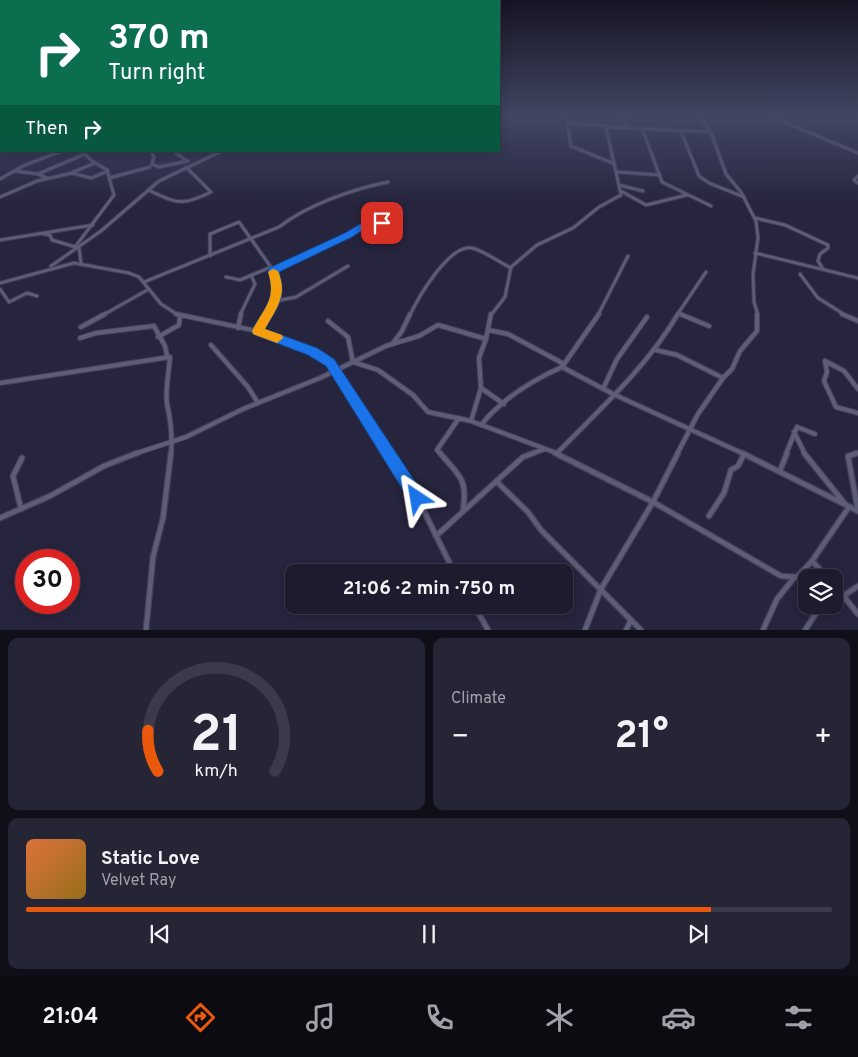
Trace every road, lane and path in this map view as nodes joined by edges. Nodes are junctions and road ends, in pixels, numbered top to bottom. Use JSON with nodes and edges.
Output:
{"nodes":[{"id":1,"x":571,"y":145,"type":"edge"},
{"id":2,"x":610,"y":145,"type":"edge"},
{"id":3,"x":649,"y":145,"type":"edge"},
{"id":4,"x":687,"y":145,"type":"edge"},
{"id":5,"x":715,"y":145,"type":"edge"},
{"id":6,"x":840,"y":145,"type":"edge"},
{"id":7,"x":60,"y":152,"type":"edge"},
{"id":8,"x":84,"y":152,"type":"edge"},
{"id":9,"x":152,"y":152,"type":"edge"},
{"id":10,"x":174,"y":152,"type":"edge"},
{"id":11,"x":220,"y":152,"type":"edge"},
{"id":12,"x":858,"y":153,"type":"edge"},
{"id":13,"x":188,"y":162,"type":"junction"},
{"id":14,"x":96,"y":163,"type":"junction"},
{"id":15,"x":192,"y":164,"type":"junction"},
{"id":16,"x":615,"y":164,"type":"junction"},
{"id":17,"x":186,"y":167,"type":"junction"},
{"id":18,"x":150,"y":168,"type":"dead end"},
{"id":19,"x":14,"y":171,"type":"junction"},
{"id":20,"x":108,"y":171,"type":"junction"},
{"id":21,"x":617,"y":172,"type":"junction"},
{"id":22,"x":71,"y":173,"type":"junction"},
{"id":23,"x":38,"y":174,"type":"junction"},
{"id":24,"x":660,"y":175,"type":"junction"},
{"id":25,"x":858,"y":176,"type":"edge"},
{"id":26,"x":0,"y":178,"type":"edge"},
{"id":27,"x":109,"y":178,"type":"junction"},
{"id":28,"x":48,"y":179,"type":"junction"},
{"id":29,"x":388,"y":182,"type":"dead end"},
{"id":30,"x":858,"y":183,"type":"edge"},
{"id":31,"x":620,"y":185,"type":"junction"},
{"id":32,"x":148,"y":190,"type":"junction"},
{"id":33,"x":621,"y":191,"type":"junction"},
{"id":34,"x":642,"y":191,"type":"dead end"},
{"id":35,"x":687,"y":195,"type":"junction"},
{"id":36,"x":0,"y":197,"type":"edge"},
{"id":37,"x":744,"y":197,"type":"junction"},
{"id":38,"x":712,"y":206,"type":"dead end"},
{"id":39,"x":755,"y":218,"type":"junction"},
{"id":40,"x":93,"y":225,"type":"junction"},
{"id":41,"x":392,"y":226,"type":"dead end"},
{"id":42,"x":37,"y":233,"type":"junction"},
{"id":43,"x":252,"y":238,"type":"junction"},
{"id":44,"x":0,"y":240,"type":"edge"},
{"id":45,"x":77,"y":247,"type":"junction"},
{"id":46,"x":756,"y":253,"type":"junction"},
{"id":47,"x":210,"y":256,"type":"junction"},
{"id":48,"x":628,"y":256,"type":"dead end"},
{"id":49,"x":81,"y":263,"type":"junction"},
{"id":50,"x":348,"y":266,"type":"dead end"},
{"id":51,"x":48,"y":268,"type":"junction"},
{"id":52,"x":511,"y":268,"type":"junction"},
{"id":53,"x":272,"y":269,"type":"junction"},
{"id":54,"x":822,"y":269,"type":"junction"},
{"id":55,"x":706,"y":272,"type":"dead end"},
{"id":56,"x":800,"y":274,"type":"dead end"},
{"id":57,"x":251,"y":275,"type":"junction"},
{"id":58,"x":226,"y":277,"type":"dead end"},
{"id":59,"x":858,"y":278,"type":"edge"},
{"id":60,"x":144,"y":282,"type":"junction"},
{"id":61,"x":0,"y":283,"type":"edge"},
{"id":62,"x":0,"y":289,"type":"edge"},
{"id":63,"x":149,"y":289,"type":"junction"},
{"id":64,"x":37,"y":296,"type":"dead end"},
{"id":65,"x":275,"y":301,"type":"junction"},
{"id":66,"x":678,"y":313,"type":"junction"},
{"id":67,"x":180,"y":316,"type":"junction"},
{"id":68,"x":647,"y":317,"type":"dead end"},
{"id":69,"x":328,"y":321,"type":"dead end"},
{"id":70,"x":858,"y":321,"type":"edge"},
{"id":71,"x":710,"y":326,"type":"dead end"},
{"id":72,"x":81,"y":327,"type":"dead end"},
{"id":73,"x":238,"y":328,"type":"junction"},
{"id":74,"x":488,"y":330,"type":"junction"},
{"id":75,"x":257,"y":331,"type":"junction"},
{"id":76,"x":158,"y":337,"type":"junction"},
{"id":77,"x":80,"y":338,"type":"dead end"},
{"id":78,"x":486,"y":339,"type":"junction"},
{"id":79,"x":392,"y":344,"type":"junction"},
{"id":80,"x":212,"y":345,"type":"dead end"},
{"id":81,"x":656,"y":350,"type":"junction"},
{"id":82,"x":167,"y":356,"type":"junction"},
{"id":83,"x":353,"y":362,"type":"junction"},
{"id":84,"x":563,"y":365,"type":"junction"},
{"id":85,"x":336,"y":369,"type":"junction"},
{"id":86,"x":723,"y":378,"type":"junction"},
{"id":87,"x":0,"y":383,"type":"edge"},
{"id":88,"x":481,"y":388,"type":"junction"},
{"id":89,"x":603,"y":389,"type":"junction"},
{"id":90,"x":858,"y":389,"type":"edge"},
{"id":91,"x":613,"y":394,"type":"junction"},
{"id":92,"x":258,"y":403,"type":"junction"},
{"id":93,"x":504,"y":404,"type":"junction"},
{"id":94,"x":858,"y":413,"type":"edge"},
{"id":95,"x":459,"y":418,"type":"junction"},
{"id":96,"x":471,"y":421,"type":"junction"},
{"id":97,"x":481,"y":425,"type":"junction"},
{"id":98,"x":691,"y":430,"type":"junction"},
{"id":99,"x":794,"y":432,"type":"junction"},
{"id":100,"x":815,"y":434,"type":"dead end"},
{"id":101,"x":173,"y":440,"type":"junction"},
{"id":102,"x":545,"y":449,"type":"junction"},
{"id":103,"x":556,"y":453,"type":"junction"},
{"id":104,"x":744,"y":454,"type":"junction"},
{"id":105,"x":858,"y":454,"type":"edge"},
{"id":106,"x":22,"y":458,"type":"dead end"},
{"id":107,"x":780,"y":471,"type":"junction"},
{"id":108,"x":498,"y":482,"type":"junction"},
{"id":109,"x":652,"y":502,"type":"junction"},
{"id":110,"x":848,"y":506,"type":"junction"},
{"id":111,"x":21,"y":509,"type":"junction"},
{"id":112,"x":463,"y":511,"type":"junction"},
{"id":113,"x":858,"y":511,"type":"edge"},
{"id":114,"x":709,"y":516,"type":"dead end"},
{"id":115,"x":0,"y":518,"type":"edge"},
{"id":116,"x":436,"y":536,"type":"junction"},
{"id":117,"x":812,"y":561,"type":"junction"},
{"id":118,"x":450,"y":564,"type":"edge"},
{"id":119,"x":820,"y":569,"type":"edge"},
{"id":120,"x":795,"y":578,"type":"junction"},
{"id":121,"x":858,"y":586,"type":"edge"},
{"id":122,"x":601,"y":589,"type":"junction"},
{"id":123,"x":843,"y":594,"type":"joint"},
{"id":124,"x":479,"y":614,"type":"edge"},
{"id":125,"x":816,"y":614,"type":"edge"},
{"id":126,"x":858,"y":614,"type":"edge"},
{"id":127,"x":631,"y":620,"type":"junction"},
{"id":128,"x":146,"y":630,"type":"edge"},
{"id":129,"x":488,"y":630,"type":"edge"},
{"id":130,"x":585,"y":630,"type":"edge"},
{"id":131,"x":626,"y":630,"type":"edge"},
{"id":132,"x":641,"y":630,"type":"edge"},
{"id":133,"x":763,"y":630,"type":"edge"},
{"id":134,"x":805,"y":630,"type":"edge"}],
"edges":[{"from":1,"to":16,"type":"street"},
{"from":2,"to":16,"type":"street"},
{"from":3,"to":24,"type":"street"},
{"from":4,"to":37,"type":"street"},
{"from":5,"to":37,"type":"street"},
{"from":6,"to":12,"type":"street"},
{"from":7,"to":19,"type":"street"},
{"from":8,"to":14,"type":"street"},
{"from":8,"to":23,"type":"street"},
{"from":9,"to":13,"type":"street"},
{"from":10,"to":13,"type":"street"},
{"from":11,"to":15,"type":"street"},
{"from":13,"to":15,"type":"street"},
{"from":14,"to":20,"type":"street"},
{"from":14,"to":22,"type":"street"},
{"from":15,"to":17,"type":"street"},
{"from":16,"to":21,"type":"street"},
{"from":17,"to":32,"type":"street"},
{"from":17,"to":32,"type":"street"},
{"from":18,"to":27,"type":"street"},
{"from":19,"to":23,"type":"street"},
{"from":19,"to":26,"type":"street"},
{"from":20,"to":22,"type":"street"},
{"from":20,"to":27,"type":"street"},
{"from":21,"to":24,"type":"street"},
{"from":21,"to":31,"type":"street"},
{"from":22,"to":28,"type":"street"},
{"from":23,"to":28,"type":"street"},
{"from":24,"to":35,"type":"street"},
{"from":25,"to":30,"type":"street"},
{"from":27,"to":40,"type":"street"},
{"from":28,"to":36,"type":"street"},
{"from":29,"to":43,"type":"street"},
{"from":31,"to":33,"type":"street"},
{"from":31,"to":34,"type":"street"},
{"from":32,"to":45,"type":"street"},
{"from":33,"to":35,"type":"street"},
{"from":33,"to":52,"type":"street"},
{"from":35,"to":38,"type":"street"},
{"from":37,"to":39,"type":"street"},
{"from":39,"to":46,"type":"street"},
{"from":39,"to":54,"type":"street"},
{"from":40,"to":42,"type":"street"},
{"from":40,"to":45,"type":"street"},
{"from":41,"to":53,"type":"street"},
{"from":42,"to":44,"type":"street"},
{"from":42,"to":45,"type":"street"},
{"from":43,"to":47,"type":"street"},
{"from":43,"to":47,"type":"street"},
{"from":43,"to":53,"type":"street"},
{"from":45,"to":49,"type":"street"},
{"from":45,"to":51,"type":"street"},
{"from":46,"to":54,"type":"street"},
{"from":46,"to":86,"type":"street"},
{"from":47,"to":60,"type":"street"},
{"from":48,"to":84,"type":"street"},
{"from":49,"to":51,"type":"street"},
{"from":49,"to":60,"type":"street"},
{"from":50,"to":65,"type":"street"},
{"from":51,"to":61,"type":"street"},
{"from":52,"to":74,"type":"street"},
{"from":52,"to":79,"type":"street"},
{"from":53,"to":57,"type":"street"},
{"from":53,"to":65,"type":"street"},
{"from":54,"to":59,"type":"street"},
{"from":55,"to":66,"type":"street"},
{"from":56,"to":70,"type":"street"},
{"from":57,"to":58,"type":"street"},
{"from":57,"to":73,"type":"street"},
{"from":60,"to":63,"type":"street"},
{"from":62,"to":64,"type":"street"},
{"from":63,"to":67,"type":"street"},
{"from":63,"to":72,"type":"street"},
{"from":65,"to":75,"type":"street"},
{"from":66,"to":71,"type":"street"},
{"from":66,"to":81,"type":"street"},
{"from":67,"to":73,"type":"street"},
{"from":67,"to":76,"type":"street"},
{"from":68,"to":89,"type":"street"},
{"from":69,"to":83,"type":"street"},
{"from":73,"to":75,"type":"street"},
{"from":74,"to":78,"type":"street"},
{"from":74,"to":84,"type":"street"},
{"from":75,"to":85,"type":"street"},
{"from":76,"to":77,"type":"street"},
{"from":76,"to":82,"type":"street"},
{"from":78,"to":79,"type":"street"},
{"from":78,"to":88,"type":"street"},
{"from":79,"to":83,"type":"street"},
{"from":80,"to":92,"type":"street"},
{"from":81,"to":86,"type":"street"},
{"from":81,"to":91,"type":"street"},
{"from":82,"to":87,"type":"street"},
{"from":82,"to":101,"type":"street"},
{"from":83,"to":85,"type":"street"},
{"from":83,"to":95,"type":"street"},
{"from":84,"to":89,"type":"street"},
{"from":84,"to":93,"type":"street"},
{"from":85,"to":92,"type":"street"},
{"from":85,"to":116,"type":"street"},
{"from":86,"to":98,"type":"street"},
{"from":88,"to":93,"type":"street"},
{"from":88,"to":96,"type":"street"},
{"from":89,"to":91,"type":"street"},
{"from":90,"to":94,"type":"street"},
{"from":91,"to":98,"type":"street"},
{"from":91,"to":103,"type":"street"},
{"from":92,"to":101,"type":"street"},
{"from":93,"to":97,"type":"street"},
{"from":95,"to":96,"type":"street"},
{"from":95,"to":112,"type":"street"},
{"from":96,"to":97,"type":"street"},
{"from":97,"to":102,"type":"street"},
{"from":98,"to":104,"type":"street"},
{"from":98,"to":109,"type":"street"},
{"from":99,"to":100,"type":"street"},
{"from":99,"to":107,"type":"street"},
{"from":99,"to":110,"type":"street"},
{"from":101,"to":111,"type":"street"},
{"from":101,"to":128,"type":"street"},
{"from":102,"to":103,"type":"street"},
{"from":102,"to":108,"type":"street"},
{"from":103,"to":109,"type":"street"},
{"from":104,"to":107,"type":"street"},
{"from":104,"to":114,"type":"street"},
{"from":105,"to":113,"type":"street"},
{"from":106,"to":111,"type":"street"},
{"from":107,"to":110,"type":"street"},
{"from":108,"to":112,"type":"street"},
{"from":108,"to":122,"type":"street"},
{"from":109,"to":120,"type":"street"},
{"from":109,"to":122,"type":"street"},
{"from":110,"to":113,"type":"street"},
{"from":110,"to":117,"type":"street"},
{"from":111,"to":115,"type":"street"},
{"from":112,"to":116,"type":"street"},
{"from":116,"to":118,"type":"street"},
{"from":117,"to":119,"type":"street"},
{"from":117,"to":120,"type":"street"},
{"from":120,"to":133,"type":"street"},
{"from":121,"to":123,"type":"street"},
{"from":122,"to":127,"type":"street"},
{"from":122,"to":130,"type":"street"},
{"from":123,"to":126,"type":"street"},
{"from":124,"to":129,"type":"street"},
{"from":125,"to":134,"type":"street"},
{"from":127,"to":131,"type":"street"},
{"from":127,"to":132,"type":"street"}]}
